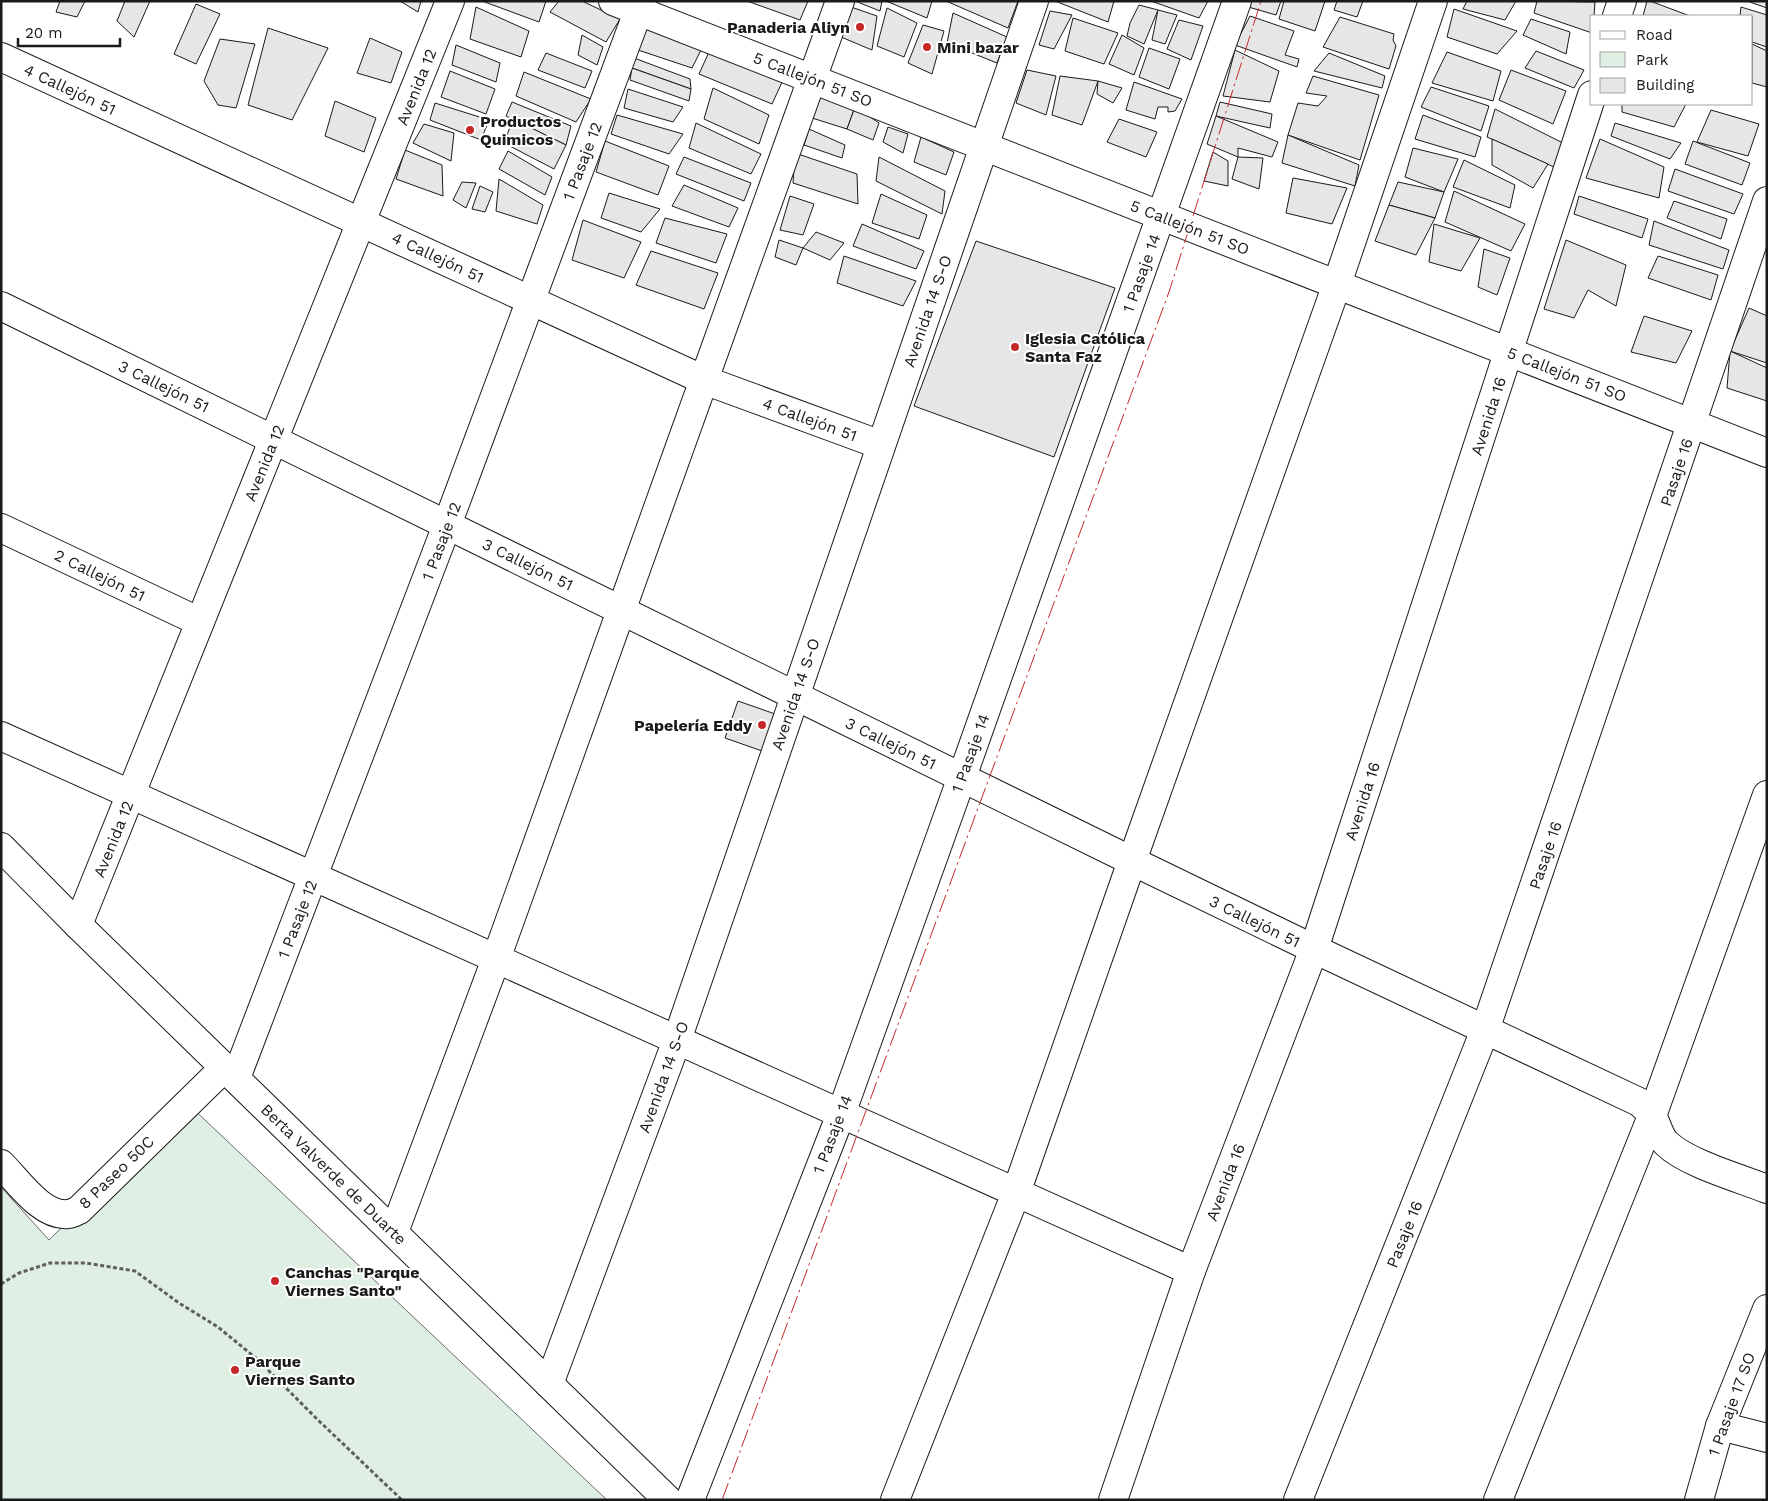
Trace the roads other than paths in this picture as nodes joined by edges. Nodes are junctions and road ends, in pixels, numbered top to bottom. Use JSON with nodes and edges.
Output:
{"nodes":[{"id":1,"x":450,"y":1,"type":"edge"},
{"id":2,"x":613,"y":1,"type":"edge"},
{"id":3,"x":840,"y":1,"type":"edge"},
{"id":4,"x":1034,"y":1,"type":"edge"},
{"id":5,"x":1237,"y":1,"type":"edge"},
{"id":6,"x":1433,"y":1,"type":"edge"},
{"id":7,"x":1622,"y":1,"type":"edge"},
{"id":8,"x":640,"y":6,"type":"edge"},
{"id":9,"x":1617,"y":15,"type":"edge"},
{"id":10,"x":1,"y":57,"type":"edge"},
{"id":11,"x":812,"y":79,"type":"junction"},
{"id":12,"x":1590,"y":101,"type":"edge"},
{"id":13,"x":984,"y":146,"type":"junction"},
{"id":14,"x":1767,"y":201,"type":"edge"},
{"id":15,"x":1162,"y":216,"type":"junction"},
{"id":16,"x":361,"y":222,"type":"junction"},
{"id":17,"x":1337,"y":284,"type":"junction"},
{"id":18,"x":530,"y":300,"type":"junction"},
{"id":19,"x":1,"y":306,"type":"edge"},
{"id":20,"x":1509,"y":351,"type":"junction"},
{"id":21,"x":704,"y":380,"type":"junction"},
{"id":22,"x":1692,"y":423,"type":"junction"},
{"id":23,"x":273,"y":440,"type":"junction"},
{"id":24,"x":881,"y":445,"type":"junction"},
{"id":25,"x":1767,"y":453,"type":"edge"},
{"id":26,"x":447,"y":525,"type":"junction"},
{"id":27,"x":1,"y":528,"type":"edge"},
{"id":28,"x":621,"y":610,"type":"junction"},
{"id":29,"x":200,"y":622,"type":"junction"},
{"id":30,"x":794,"y":696,"type":"junction"},
{"id":31,"x":1,"y":736,"type":"edge"},
{"id":32,"x":962,"y":777,"type":"junction"},
{"id":33,"x":131,"y":794,"type":"junction"},
{"id":34,"x":1767,"y":795,"type":"edge"},
{"id":35,"x":1,"y":847,"type":"edge"},
{"id":36,"x":1132,"y":861,"type":"junction"},
{"id":37,"x":314,"y":876,"type":"junction"},
{"id":38,"x":78,"y":925,"type":"junction"},
{"id":39,"x":1314,"y":949,"type":"junction"},
{"id":40,"x":496,"y":959,"type":"junction"},
{"id":41,"x":1485,"y":1030,"type":"junction"},
{"id":42,"x":677,"y":1040,"type":"junction"},
{"id":43,"x":230,"y":1073,"type":"junction"},
{"id":44,"x":840,"y":1114,"type":"junction"},
{"id":45,"x":1652,"y":1116,"type":"junction"},
{"id":46,"x":1,"y":1164,"type":"edge"},
{"id":47,"x":1767,"y":1189,"type":"edge"},
{"id":48,"x":1016,"y":1193,"type":"junction"},
{"id":49,"x":394,"y":1232,"type":"junction"},
{"id":50,"x":1191,"y":1272,"type":"junction"},
{"id":51,"x":1767,"y":1309,"type":"edge"},
{"id":52,"x":549,"y":1384,"type":"junction"},
{"id":53,"x":1720,"y":1426,"type":"junction"},
{"id":54,"x":1767,"y":1438,"type":"edge"},
{"id":55,"x":668,"y":1500,"type":"edge"},
{"id":56,"x":690,"y":1500,"type":"edge"},
{"id":57,"x":895,"y":1500,"type":"edge"},
{"id":58,"x":1113,"y":1500,"type":"edge"},
{"id":59,"x":1298,"y":1500,"type":"edge"},
{"id":60,"x":1498,"y":1500,"type":"edge"},
{"id":61,"x":1699,"y":1500,"type":"edge"}],
"edges":[{"from":1,"to":16,"type":"street","name":"Avenida 12"},
{"from":2,"to":8,"type":"street","name":"5 Callejón 51 SO"},
{"from":3,"to":11,"type":"street"},
{"from":4,"to":13,"type":"street","name":"Avenida 14 S-O"},
{"from":5,"to":15,"type":"street","name":"1 Pasaje 14"},
{"from":6,"to":17,"type":"street"},
{"from":7,"to":9,"type":"street"},
{"from":8,"to":11,"type":"street","name":"5 Callejón 51 SO"},
{"from":8,"to":18,"type":"street","name":"1 Pasaje 12"},
{"from":10,"to":16,"type":"street","name":"4 Callejón 51"},
{"from":11,"to":13,"type":"street","name":"5 Callejón 51 SO"},
{"from":11,"to":21,"type":"street"},
{"from":12,"to":20,"type":"street","name":"Avenida 16"},
{"from":13,"to":15,"type":"street","name":"5 Callejón 51 SO"},
{"from":13,"to":24,"type":"street","name":"Avenida 14 S-O"},
{"from":14,"to":22,"type":"street","name":"Pasaje 16"},
{"from":15,"to":17,"type":"street","name":"5 Callejón 51 SO"},
{"from":15,"to":32,"type":"street","name":"1 Pasaje 14"},
{"from":16,"to":18,"type":"street","name":"4 Callejón 51"},
{"from":16,"to":23,"type":"street","name":"Avenida 12"},
{"from":17,"to":20,"type":"street","name":"5 Callejón 51 SO"},
{"from":17,"to":36,"type":"street"},
{"from":18,"to":21,"type":"street","name":"4 Callejón 51"},
{"from":18,"to":26,"type":"street","name":"1 Pasaje 12"},
{"from":19,"to":23,"type":"street","name":"3 Callejón 51"},
{"from":20,"to":22,"type":"street","name":"5 Callejón 51 SO"},
{"from":20,"to":39,"type":"street","name":"Avenida 16"},
{"from":21,"to":24,"type":"street","name":"4 Callejón 51"},
{"from":21,"to":28,"type":"street"},
{"from":22,"to":25,"type":"street","name":"5 Callejón 51 SO"},
{"from":22,"to":41,"type":"street","name":"Pasaje 16"},
{"from":23,"to":26,"type":"street","name":"3 Callejón 51"},
{"from":23,"to":29,"type":"street","name":"Avenida 12"},
{"from":24,"to":30,"type":"street","name":"Avenida 14 S-O"},
{"from":26,"to":28,"type":"street","name":"3 Callejón 51"},
{"from":26,"to":37,"type":"street","name":"1 Pasaje 12"},
{"from":27,"to":29,"type":"street","name":"2 Callejón 51"},
{"from":28,"to":30,"type":"street","name":"3 Callejón 51"},
{"from":28,"to":40,"type":"street"},
{"from":29,"to":33,"type":"street","name":"Avenida 12"},
{"from":30,"to":32,"type":"street","name":"3 Callejón 51"},
{"from":30,"to":42,"type":"street","name":"Avenida 14 S-O"},
{"from":31,"to":33,"type":"street"},
{"from":32,"to":36,"type":"street","name":"3 Callejón 51"},
{"from":32,"to":44,"type":"street","name":"1 Pasaje 14"},
{"from":33,"to":37,"type":"street"},
{"from":33,"to":38,"type":"street","name":"Avenida 12"},
{"from":34,"to":45,"type":"street"},
{"from":35,"to":38,"type":"street","name":"Berta Valverde de Duarte"},
{"from":36,"to":39,"type":"street","name":"3 Callejón 51"},
{"from":36,"to":48,"type":"street"},
{"from":37,"to":40,"type":"street"},
{"from":37,"to":43,"type":"street","name":"1 Pasaje 12"},
{"from":38,"to":43,"type":"street","name":"Berta Valverde de Duarte"},
{"from":39,"to":41,"type":"street","name":"3 Callejón 51"},
{"from":39,"to":50,"type":"street","name":"Avenida 16"},
{"from":40,"to":42,"type":"street"},
{"from":40,"to":49,"type":"street"},
{"from":41,"to":45,"type":"street","name":"3 Callejón 51"},
{"from":41,"to":59,"type":"street","name":"Pasaje 16"},
{"from":42,"to":44,"type":"street"},
{"from":42,"to":52,"type":"street","name":"Avenida 14 S-O"},
{"from":43,"to":46,"type":"street","name":"8 Paseo 50C"},
{"from":43,"to":49,"type":"street","name":"Berta Valverde de Duarte"},
{"from":44,"to":48,"type":"street"},
{"from":44,"to":56,"type":"street","name":"1 Pasaje 14"},
{"from":45,"to":47,"type":"street","name":"3 Callejón 51"},
{"from":45,"to":60,"type":"street"},
{"from":48,"to":50,"type":"street"},
{"from":48,"to":57,"type":"street"},
{"from":49,"to":52,"type":"street","name":"Berta Valverde de Duarte"},
{"from":50,"to":58,"type":"street","name":"Avenida 16"},
{"from":51,"to":53,"type":"street","name":"1 Pasaje 17 SO"},
{"from":52,"to":55,"type":"street","name":"Berta Valverde de Duarte"},
{"from":53,"to":54,"type":"street"},
{"from":53,"to":61,"type":"street","name":"1 Pasaje 17 SO"}]}
